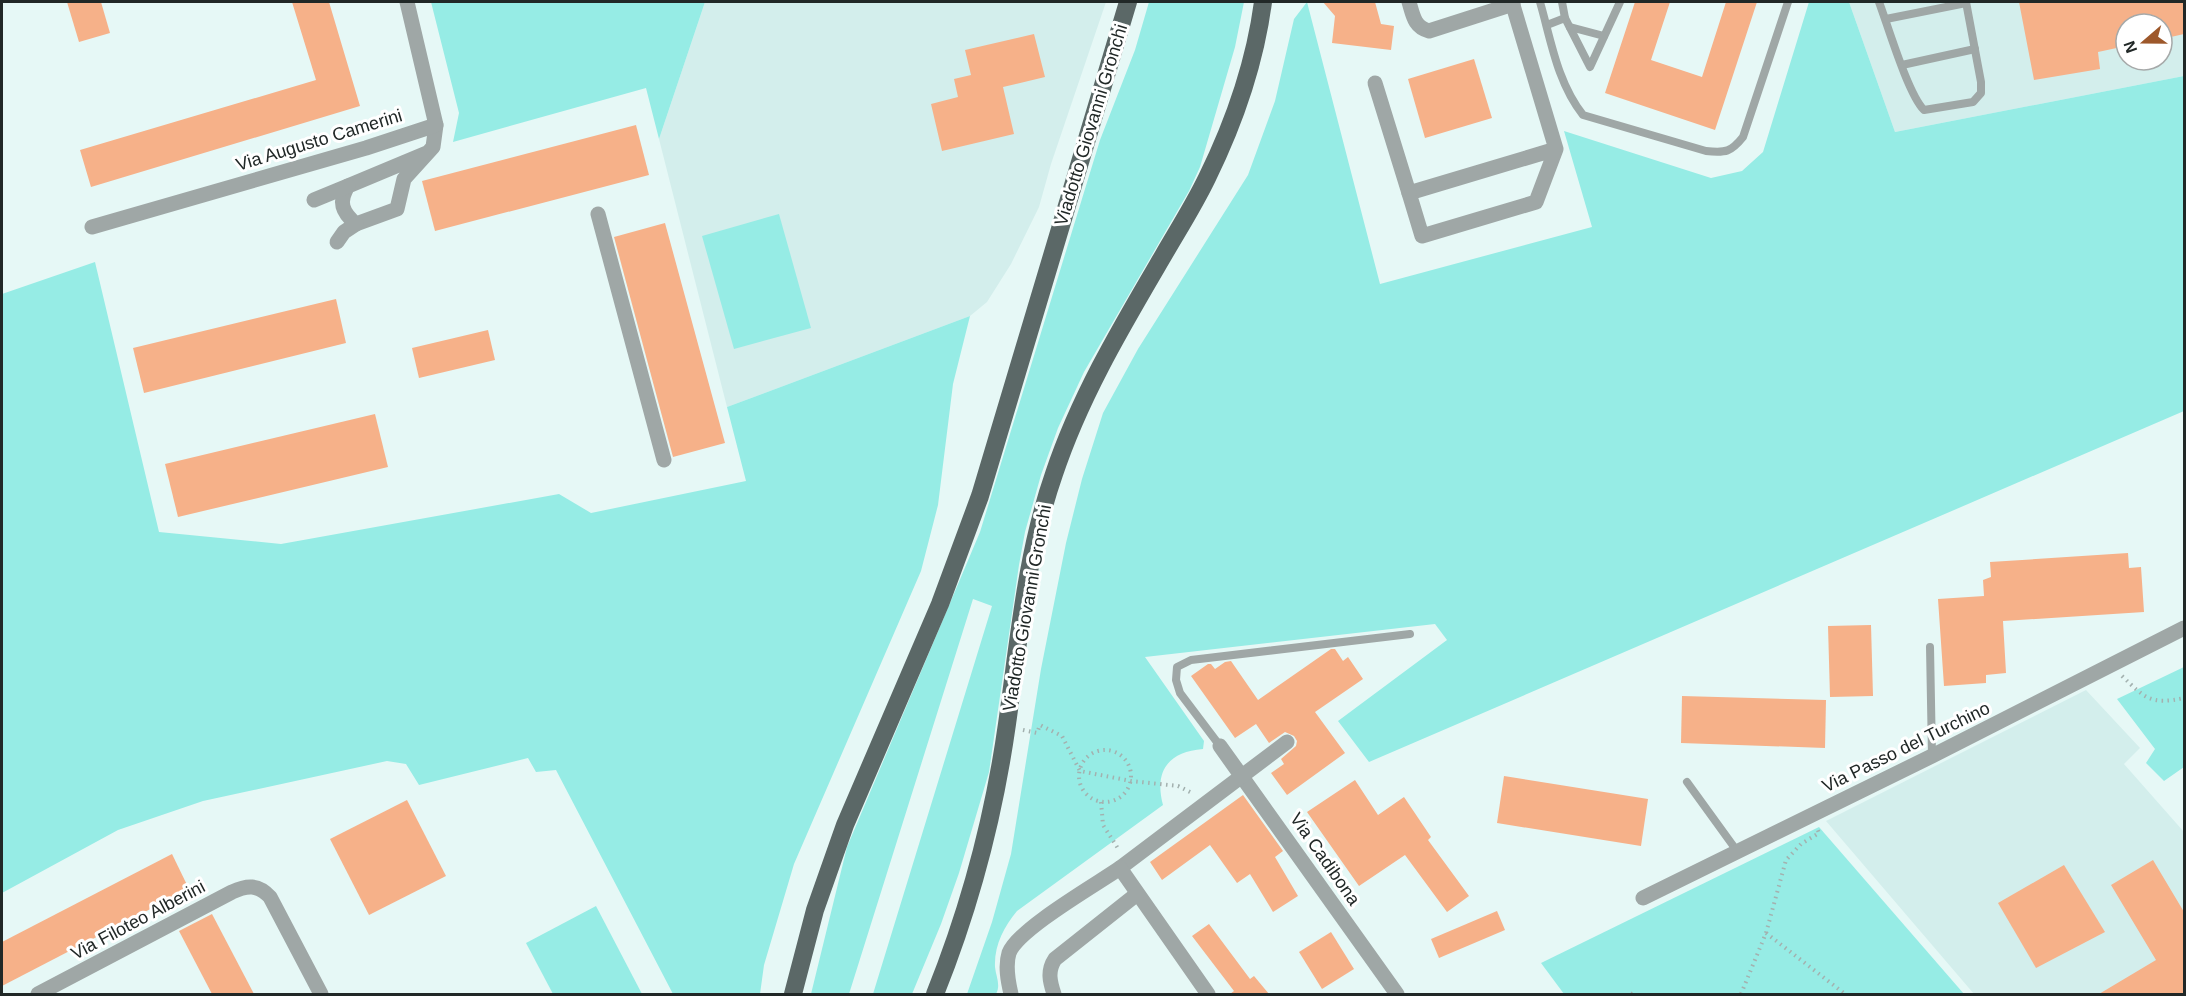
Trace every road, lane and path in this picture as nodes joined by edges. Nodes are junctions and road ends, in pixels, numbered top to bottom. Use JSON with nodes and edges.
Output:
{"nodes":[{"id":1,"x":407,"y":2,"type":"edge"},
{"id":2,"x":1128,"y":2,"type":"edge"},
{"id":3,"x":1409,"y":2,"type":"edge"},
{"id":4,"x":1540,"y":2,"type":"edge"},
{"id":5,"x":1562,"y":2,"type":"edge"},
{"id":6,"x":1620,"y":2,"type":"edge"},
{"id":7,"x":1788,"y":2,"type":"edge"},
{"id":8,"x":1879,"y":2,"type":"edge"},
{"id":9,"x":1966,"y":2,"type":"edge"},
{"id":10,"x":1268,"y":3,"type":"edge"},
{"id":11,"x":1513,"y":3,"type":"edge"},
{"id":12,"x":1565,"y":18,"type":"junction"},
{"id":13,"x":1886,"y":19,"type":"junction"},
{"id":14,"x":1546,"y":25,"type":"junction"},
{"id":15,"x":1570,"y":27,"type":"junction"},
{"id":16,"x":1604,"y":36,"type":"junction"},
{"id":17,"x":1975,"y":49,"type":"junction"},
{"id":18,"x":1902,"y":65,"type":"junction"},
{"id":19,"x":1375,"y":83,"type":"dead end"},
{"id":20,"x":436,"y":125,"type":"junction"},
{"id":21,"x":1556,"y":149,"type":"junction"},
{"id":22,"x":427,"y":153,"type":"junction"},
{"id":23,"x":348,"y":186,"type":"junction"},
{"id":24,"x":1409,"y":193,"type":"junction"},
{"id":25,"x":314,"y":200,"type":"dead end"},
{"id":26,"x":598,"y":214,"type":"dead end"},
{"id":27,"x":356,"y":224,"type":"junction"},
{"id":28,"x":92,"y":227,"type":"dead end"},
{"id":29,"x":337,"y":242,"type":"dead end"},
{"id":30,"x":664,"y":460,"type":"dead end"},
{"id":31,"x":2184,"y":628,"type":"edge"},
{"id":32,"x":1410,"y":634,"type":"dead end"},
{"id":33,"x":1930,"y":647,"type":"dead end"},
{"id":34,"x":2112,"y":666,"type":"junction"},
{"id":35,"x":2184,"y":698,"type":"edge"},
{"id":36,"x":1007,"y":725,"type":"junction"},
{"id":37,"x":1287,"y":742,"type":"dead end"},
{"id":38,"x":1220,"y":746,"type":"joint"},
{"id":39,"x":1932,"y":756,"type":"junction"},
{"id":40,"x":1080,"y":771,"type":"junction"},
{"id":41,"x":1242,"y":776,"type":"junction"},
{"id":42,"x":1131,"y":781,"type":"junction"},
{"id":43,"x":1687,"y":782,"type":"dead end"},
{"id":44,"x":1101,"y":802,"type":"junction"},
{"id":45,"x":1208,"y":802,"type":"junction"},
{"id":46,"x":1812,"y":814,"type":"junction"},
{"id":47,"x":1737,"y":851,"type":"junction"},
{"id":48,"x":1124,"y":865,"type":"junction"},
{"id":49,"x":1137,"y":894,"type":"junction"},
{"id":50,"x":1642,"y":898,"type":"dead end"},
{"id":51,"x":1766,"y":933,"type":"junction"},
{"id":52,"x":38,"y":994,"type":"edge"},
{"id":53,"x":321,"y":994,"type":"edge"},
{"id":54,"x":793,"y":994,"type":"edge"},
{"id":55,"x":935,"y":994,"type":"edge"},
{"id":56,"x":1011,"y":994,"type":"edge"},
{"id":57,"x":1054,"y":994,"type":"edge"},
{"id":58,"x":1208,"y":994,"type":"edge"},
{"id":59,"x":1397,"y":994,"type":"edge"},
{"id":60,"x":1742,"y":994,"type":"edge"},
{"id":61,"x":1845,"y":994,"type":"edge"}],
"edges":[{"from":1,"to":20,"type":"street"},
{"from":2,"to":54,"type":"main road","name":"Viadotto Giovanni Gronchi"},
{"from":3,"to":11,"type":"street"},
{"from":4,"to":14,"type":"lane"},
{"from":5,"to":12,"type":"lane"},
{"from":6,"to":16,"type":"lane"},
{"from":7,"to":14,"type":"lane"},
{"from":8,"to":13,"type":"lane"},
{"from":9,"to":13,"type":"lane"},
{"from":9,"to":17,"type":"lane"},
{"from":10,"to":36,"type":"main road","name":"Viadotto Giovanni Gronchi"},
{"from":11,"to":21,"type":"street"},
{"from":12,"to":14,"type":"lane"},
{"from":12,"to":15,"type":"lane"},
{"from":13,"to":18,"type":"lane"},
{"from":15,"to":16,"type":"lane"},
{"from":15,"to":16,"type":"lane"},
{"from":17,"to":18,"type":"lane"},
{"from":17,"to":18,"type":"lane"},
{"from":19,"to":24,"type":"street"},
{"from":20,"to":22,"type":"street"},
{"from":20,"to":28,"type":"street","name":"Via Augusto Camerini"},
{"from":21,"to":24,"type":"street"},
{"from":21,"to":24,"type":"street"},
{"from":22,"to":23,"type":"street"},
{"from":22,"to":27,"type":"street"},
{"from":23,"to":25,"type":"street"},
{"from":23,"to":27,"type":"street"},
{"from":26,"to":30,"type":"street"},
{"from":27,"to":29,"type":"street"},
{"from":31,"to":34,"type":"street","name":"Via Passo del Turchino"},
{"from":32,"to":38,"type":"lane"},
{"from":33,"to":39,"type":"lane"},
{"from":34,"to":35,"type":"path"},
{"from":34,"to":39,"type":"street","name":"Via Passo del Turchino"},
{"from":36,"to":40,"type":"path"},
{"from":36,"to":55,"type":"main road","name":"Viadotto Giovanni Gronchi"},
{"from":37,"to":41,"type":"street"},
{"from":38,"to":41,"type":"street","name":"Via Cadibona"},
{"from":39,"to":46,"type":"street","name":"Via Passo del Turchino"},
{"from":40,"to":42,"type":"path"},
{"from":40,"to":42,"type":"path"},
{"from":40,"to":44,"type":"path"},
{"from":41,"to":45,"type":"street"},
{"from":41,"to":59,"type":"street","name":"Via Cadibona"},
{"from":42,"to":44,"type":"path"},
{"from":42,"to":45,"type":"path"},
{"from":43,"to":47,"type":"lane"},
{"from":44,"to":48,"type":"path"},
{"from":45,"to":48,"type":"street"},
{"from":46,"to":47,"type":"street","name":"Via Passo del Turchino"},
{"from":46,"to":51,"type":"path"},
{"from":47,"to":50,"type":"street","name":"Via Passo del Turchino"},
{"from":48,"to":49,"type":"street"},
{"from":48,"to":56,"type":"street"},
{"from":49,"to":57,"type":"street"},
{"from":49,"to":58,"type":"street"},
{"from":51,"to":60,"type":"path"},
{"from":51,"to":61,"type":"path"},
{"from":52,"to":53,"type":"street","name":"Via Filoteo Alberini"}]}
